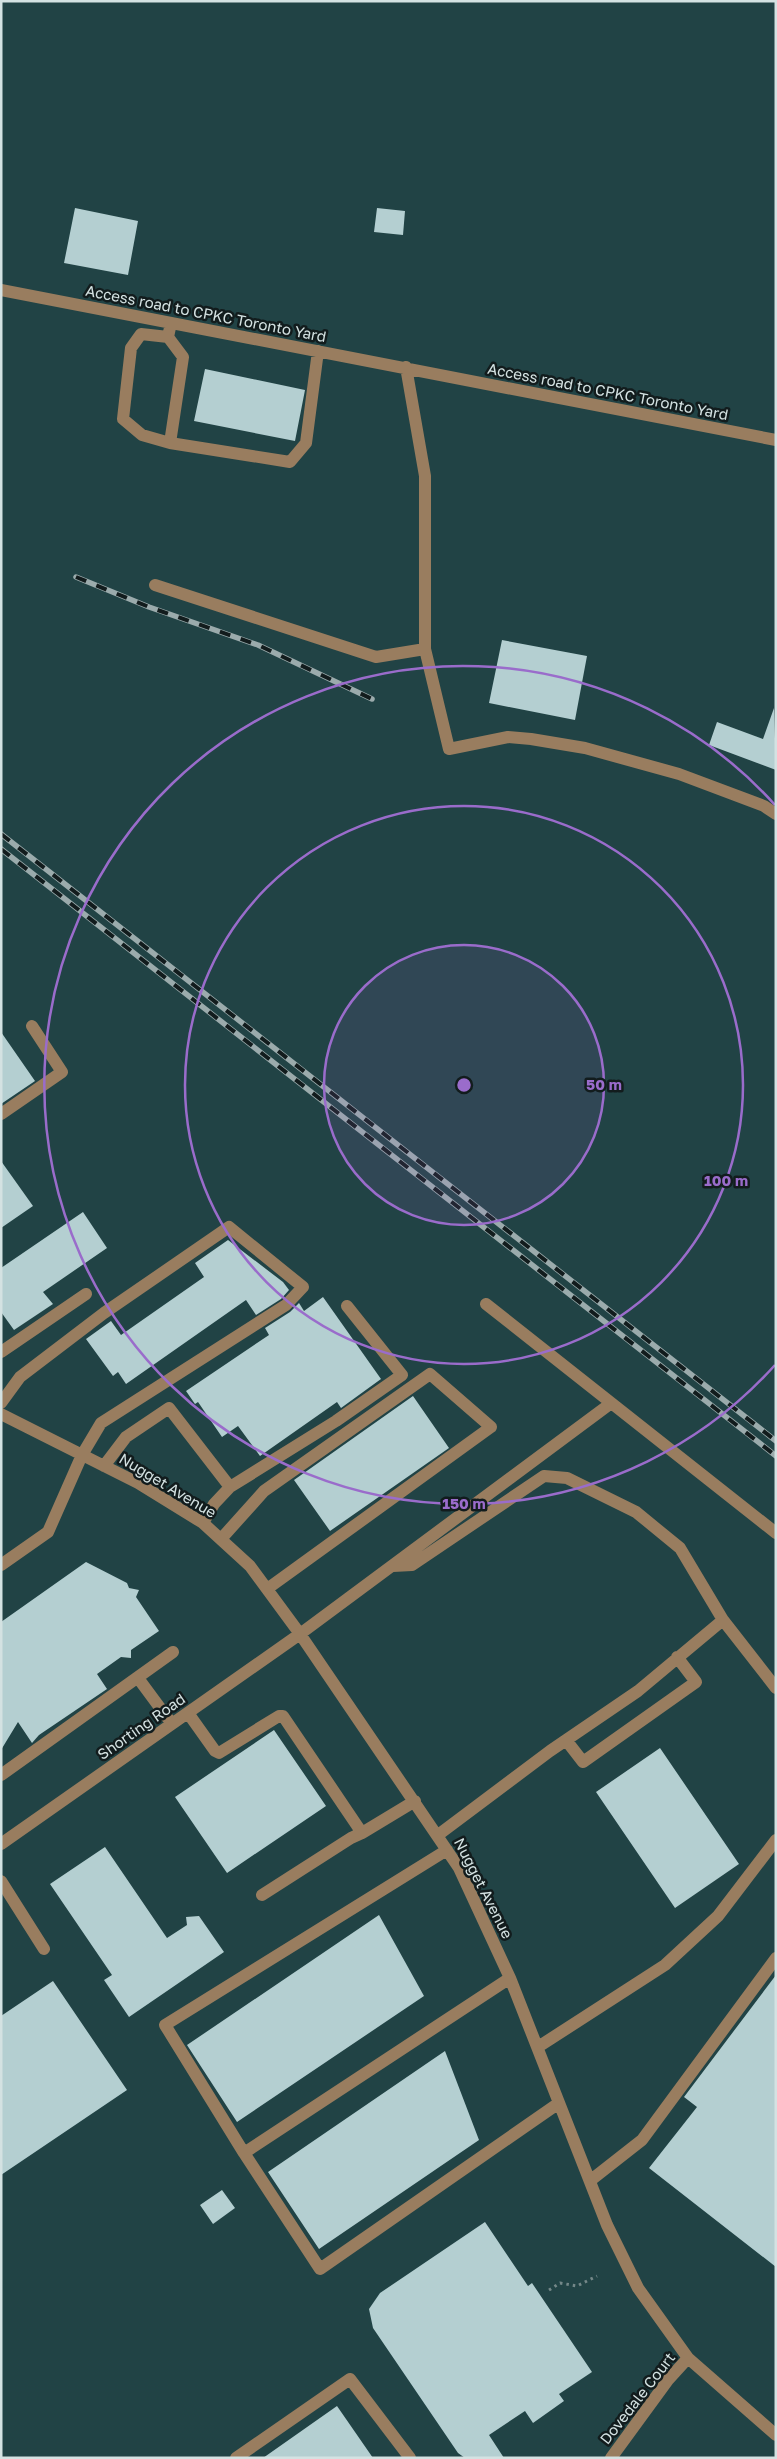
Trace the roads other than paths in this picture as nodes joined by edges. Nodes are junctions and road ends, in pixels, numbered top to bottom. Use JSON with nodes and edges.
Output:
{"nodes":[{"id":1,"x":1,"y":290,"type":"edge"},
{"id":2,"x":171,"y":323,"type":"junction"},
{"id":3,"x":168,"y":337,"type":"junction"},
{"id":4,"x":318,"y":350,"type":"junction"},
{"id":5,"x":406,"y":367,"type":"junction"},
{"id":6,"x":776,"y":440,"type":"edge"},
{"id":7,"x":170,"y":443,"type":"junction"},
{"id":8,"x":156,"y":585,"type":"dead end"},
{"id":9,"x":425,"y":649,"type":"junction"},
{"id":10,"x":776,"y":814,"type":"edge"},
{"id":11,"x":32,"y":1026,"type":"dead end"},
{"id":12,"x":1,"y":1114,"type":"edge"},
{"id":13,"x":86,"y":1294,"type":"dead end"},
{"id":14,"x":486,"y":1304,"type":"dead end"},
{"id":15,"x":347,"y":1306,"type":"dead end"},
{"id":16,"x":1,"y":1352,"type":"edge"},
{"id":17,"x":1,"y":1403,"type":"edge"},
{"id":18,"x":610,"y":1404,"type":"junction"},
{"id":19,"x":1,"y":1414,"type":"edge"},
{"id":20,"x":82,"y":1455,"type":"junction"},
{"id":21,"x":104,"y":1466,"type":"junction"},
{"id":22,"x":230,"y":1487,"type":"junction"},
{"id":23,"x":203,"y":1523,"type":"junction"},
{"id":24,"x":776,"y":1533,"type":"edge"},
{"id":25,"x":221,"y":1539,"type":"junction"},
{"id":26,"x":1,"y":1565,"type":"edge"},
{"id":27,"x":393,"y":1566,"type":"junction"},
{"id":28,"x":267,"y":1589,"type":"junction"},
{"id":29,"x":723,"y":1620,"type":"junction"},
{"id":30,"x":300,"y":1634,"type":"junction"},
{"id":31,"x":173,"y":1652,"type":"dead end"},
{"id":32,"x":677,"y":1658,"type":"junction"},
{"id":33,"x":138,"y":1678,"type":"junction"},
{"id":34,"x":776,"y":1688,"type":"edge"},
{"id":35,"x":188,"y":1713,"type":"junction"},
{"id":36,"x":172,"y":1724,"type":"junction"},
{"id":37,"x":566,"y":1740,"type":"junction"},
{"id":38,"x":1,"y":1775,"type":"edge"},
{"id":39,"x":415,"y":1801,"type":"junction"},
{"id":40,"x":362,"y":1833,"type":"junction"},
{"id":41,"x":438,"y":1835,"type":"junction"},
{"id":42,"x":776,"y":1840,"type":"edge"},
{"id":43,"x":1,"y":1844,"type":"edge"},
{"id":44,"x":448,"y":1850,"type":"junction"},
{"id":45,"x":1,"y":1881,"type":"edge"},
{"id":46,"x":262,"y":1895,"type":"dead end"},
{"id":47,"x":44,"y":1949,"type":"dead end"},
{"id":48,"x":776,"y":1958,"type":"edge"},
{"id":49,"x":510,"y":1978,"type":"junction"},
{"id":50,"x":538,"y":2047,"type":"junction"},
{"id":51,"x":560,"y":2103,"type":"junction"},
{"id":52,"x":244,"y":2153,"type":"junction"},
{"id":53,"x":591,"y":2180,"type":"junction"},
{"id":54,"x":688,"y":2358,"type":"junction"},
{"id":55,"x":776,"y":2434,"type":"edge"},
{"id":56,"x":236,"y":2458,"type":"edge"},
{"id":57,"x":410,"y":2458,"type":"edge"},
{"id":58,"x":611,"y":2458,"type":"edge"}],
"edges":[{"from":1,"to":2,"type":"street","name":"Access road to CPKC Toronto Yard"},
{"from":2,"to":3,"type":"street"},
{"from":2,"to":4,"type":"street","name":"Access road to CPKC Toronto Yard"},
{"from":3,"to":7,"type":"street"},
{"from":3,"to":7,"type":"street"},
{"from":4,"to":5,"type":"street","name":"Access road to CPKC Toronto Yard"},
{"from":4,"to":7,"type":"street"},
{"from":5,"to":6,"type":"street","name":"Access road to CPKC Toronto Yard"},
{"from":5,"to":9,"type":"street"},
{"from":8,"to":9,"type":"street"},
{"from":9,"to":10,"type":"street"},
{"from":11,"to":12,"type":"street"},
{"from":13,"to":16,"type":"street"},
{"from":14,"to":18,"type":"street"},
{"from":15,"to":22,"type":"street"},
{"from":17,"to":20,"type":"street"},
{"from":18,"to":24,"type":"street"},
{"from":18,"to":27,"type":"street","name":"Shorting Road"},
{"from":19,"to":20,"type":"street","name":"Nugget Avenue"},
{"from":20,"to":21,"type":"street","name":"Nugget Avenue"},
{"from":20,"to":26,"type":"street"},
{"from":21,"to":22,"type":"street"},
{"from":21,"to":23,"type":"street","name":"Nugget Avenue"},
{"from":22,"to":23,"type":"street"},
{"from":23,"to":25,"type":"street","name":"Nugget Avenue"},
{"from":25,"to":28,"type":"street","name":"Nugget Avenue"},
{"from":25,"to":28,"type":"street"},
{"from":27,"to":29,"type":"street"},
{"from":27,"to":30,"type":"street","name":"Shorting Road"},
{"from":28,"to":30,"type":"street","name":"Nugget Avenue"},
{"from":29,"to":32,"type":"street"},
{"from":29,"to":34,"type":"street"},
{"from":30,"to":35,"type":"street","name":"Shorting Road"},
{"from":30,"to":39,"type":"street","name":"Nugget Avenue"},
{"from":31,"to":33,"type":"street"},
{"from":32,"to":37,"type":"street"},
{"from":32,"to":37,"type":"street"},
{"from":33,"to":36,"type":"street"},
{"from":33,"to":38,"type":"street"},
{"from":35,"to":36,"type":"street","name":"Shorting Road"},
{"from":35,"to":40,"type":"street"},
{"from":36,"to":43,"type":"street","name":"Shorting Road"},
{"from":37,"to":41,"type":"street"},
{"from":39,"to":40,"type":"street"},
{"from":39,"to":41,"type":"street","name":"Nugget Avenue"},
{"from":40,"to":46,"type":"street"},
{"from":41,"to":44,"type":"street","name":"Nugget Avenue"},
{"from":42,"to":50,"type":"street"},
{"from":44,"to":49,"type":"street","name":"Nugget Avenue"},
{"from":44,"to":52,"type":"street"},
{"from":45,"to":47,"type":"street"},
{"from":48,"to":53,"type":"street"},
{"from":49,"to":50,"type":"street","name":"Nugget Avenue"},
{"from":49,"to":52,"type":"street"},
{"from":50,"to":51,"type":"street","name":"Nugget Avenue"},
{"from":51,"to":52,"type":"street"},
{"from":51,"to":53,"type":"street","name":"Nugget Avenue"},
{"from":53,"to":54,"type":"street","name":"Nugget Avenue"},
{"from":54,"to":55,"type":"street","name":"Nugget Avenue"},
{"from":54,"to":58,"type":"street","name":"Dovedale Court"},
{"from":56,"to":57,"type":"street"}]}
